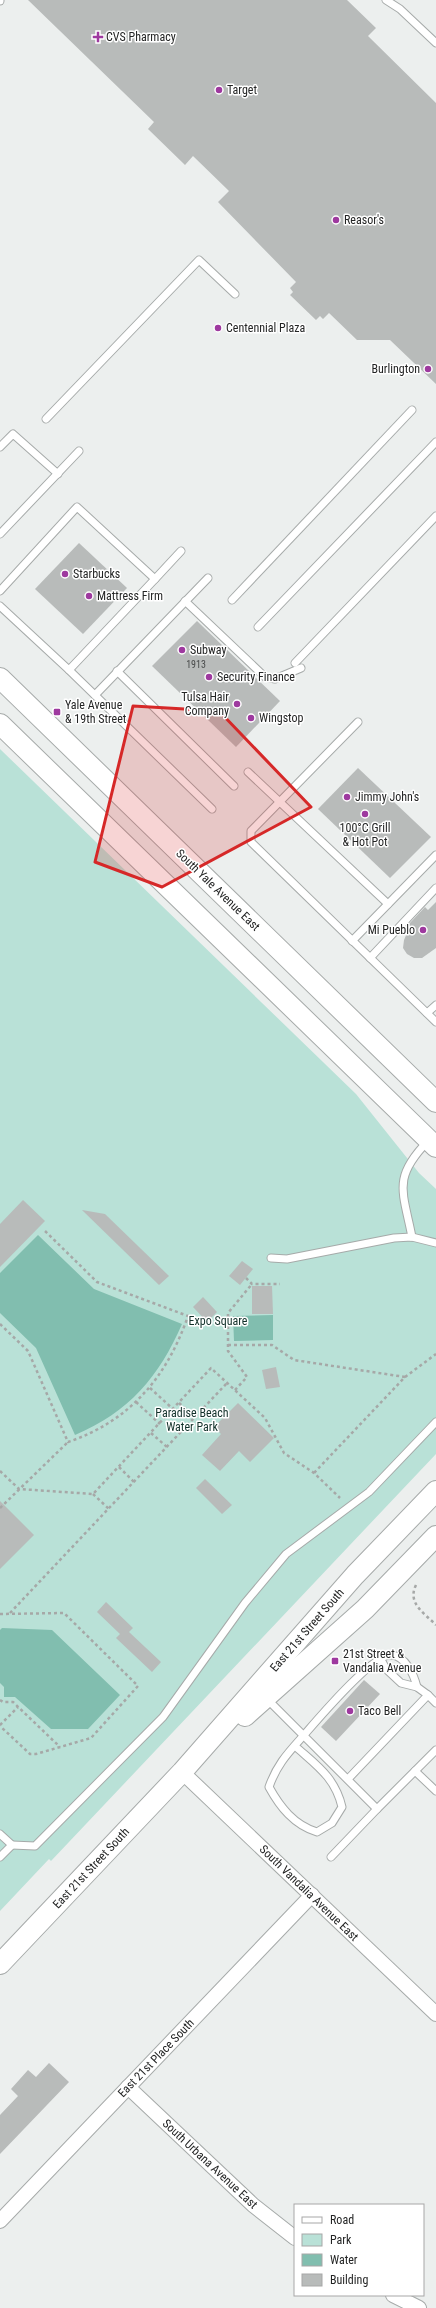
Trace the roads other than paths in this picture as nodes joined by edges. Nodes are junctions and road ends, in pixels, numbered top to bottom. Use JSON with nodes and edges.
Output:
{"nodes":[{"id":1,"x":386,"y":0,"type":"edge"},
{"id":2,"x":436,"y":43,"type":"edge"},
{"id":3,"x":235,"y":294,"type":"dead end"},
{"id":4,"x":412,"y":410,"type":"dead end"},
{"id":5,"x":46,"y":419,"type":"dead end"},
{"id":6,"x":436,"y":442,"type":"edge"},
{"id":7,"x":0,"y":448,"type":"edge"},
{"id":8,"x":79,"y":451,"type":"dead end"},
{"id":9,"x":58,"y":474,"type":"junction"},
{"id":10,"x":436,"y":516,"type":"edge"},
{"id":11,"x":0,"y":534,"type":"edge"},
{"id":12,"x":181,"y":551,"type":"dead end"},
{"id":13,"x":208,"y":578,"type":"dead end"},
{"id":14,"x":155,"y":579,"type":"junction"},
{"id":15,"x":0,"y":591,"type":"edge"},
{"id":16,"x":232,"y":600,"type":"dead end"},
{"id":17,"x":185,"y":601,"type":"junction"},
{"id":18,"x":0,"y":606,"type":"edge"},
{"id":19,"x":258,"y":627,"type":"dead end"},
{"id":20,"x":295,"y":662,"type":"dead end"},
{"id":21,"x":301,"y":668,"type":"dead end"},
{"id":22,"x":69,"y":670,"type":"junction"},
{"id":23,"x":117,"y":671,"type":"junction"},
{"id":24,"x":0,"y":678,"type":"edge"},
{"id":25,"x":95,"y":694,"type":"junction"},
{"id":26,"x":358,"y":722,"type":"dead end"},
{"id":27,"x":0,"y":724,"type":"edge"},
{"id":28,"x":248,"y":772,"type":"dead end"},
{"id":29,"x":234,"y":786,"type":"dead end"},
{"id":30,"x":280,"y":801,"type":"junction"},
{"id":31,"x":212,"y":809,"type":"dead end"},
{"id":32,"x":170,"y":843,"type":"junction"},
{"id":33,"x":436,"y":856,"type":"edge"},
{"id":34,"x":146,"y":867,"type":"junction"},
{"id":35,"x":436,"y":888,"type":"edge"},
{"id":36,"x":388,"y":904,"type":"junction"},
{"id":37,"x":352,"y":941,"type":"junction"},
{"id":38,"x":370,"y":958,"type":"junction"},
{"id":39,"x":436,"y":1005,"type":"edge"},
{"id":40,"x":427,"y":1013,"type":"junction"},
{"id":41,"x":436,"y":1022,"type":"edge"},
{"id":42,"x":436,"y":1102,"type":"edge"},
{"id":43,"x":432,"y":1143,"type":"edge"},
{"id":44,"x":412,"y":1237,"type":"junction"},
{"id":45,"x":436,"y":1243,"type":"edge"},
{"id":46,"x":271,"y":1258,"type":"dead end"},
{"id":47,"x":436,"y":1422,"type":"edge"},
{"id":48,"x":436,"y":1491,"type":"edge"},
{"id":49,"x":436,"y":1536,"type":"edge"},
{"id":50,"x":380,"y":1658,"type":"junction"},
{"id":51,"x":417,"y":1687,"type":"junction"},
{"id":52,"x":428,"y":1695,"type":"junction"},
{"id":53,"x":266,"y":1698,"type":"junction"},
{"id":54,"x":436,"y":1703,"type":"edge"},
{"id":55,"x":304,"y":1735,"type":"junction"},
{"id":56,"x":295,"y":1746,"type":"junction"},
{"id":57,"x":436,"y":1750,"type":"edge"},
{"id":58,"x":415,"y":1771,"type":"junction"},
{"id":59,"x":182,"y":1772,"type":"junction"},
{"id":60,"x":348,"y":1779,"type":"junction"},
{"id":61,"x":436,"y":1791,"type":"edge"},
{"id":62,"x":377,"y":1809,"type":"junction"},
{"id":63,"x":0,"y":1834,"type":"edge"},
{"id":64,"x":12,"y":1845,"type":"junction"},
{"id":65,"x":0,"y":1857,"type":"edge"},
{"id":66,"x":330,"y":1857,"type":"dead end"},
{"id":67,"x":312,"y":1895,"type":"junction"},
{"id":68,"x":0,"y":1964,"type":"edge"},
{"id":69,"x":436,"y":2014,"type":"edge"},
{"id":70,"x":128,"y":2087,"type":"junction"},
{"id":71,"x":0,"y":2221,"type":"edge"},
{"id":72,"x":294,"y":2237,"type":"edge"},
{"id":73,"x":395,"y":2296,"type":"edge"},
{"id":74,"x":419,"y":2308,"type":"edge"}],
"edges":[{"from":1,"to":2,"type":"lane"},
{"from":3,"to":5,"type":"lane"},
{"from":4,"to":16,"type":"lane"},
{"from":6,"to":19,"type":"lane"},
{"from":7,"to":9,"type":"lane"},
{"from":8,"to":9,"type":"lane"},
{"from":9,"to":11,"type":"lane"},
{"from":10,"to":20,"type":"lane"},
{"from":12,"to":14,"type":"lane"},
{"from":13,"to":17,"type":"lane"},
{"from":14,"to":15,"type":"lane"},
{"from":14,"to":22,"type":"lane"},
{"from":17,"to":21,"type":"lane"},
{"from":17,"to":23,"type":"lane"},
{"from":18,"to":22,"type":"lane"},
{"from":22,"to":25,"type":"lane"},
{"from":23,"to":25,"type":"lane"},
{"from":23,"to":29,"type":"lane"},
{"from":24,"to":32,"type":"main road","name":"South Yale Avenue East"},
{"from":25,"to":31,"type":"lane"},
{"from":26,"to":30,"type":"lane"},
{"from":27,"to":34,"type":"main road"},
{"from":28,"to":30,"type":"lane"},
{"from":30,"to":36,"type":"lane"},
{"from":30,"to":37,"type":"lane"},
{"from":32,"to":34,"type":"main road"},
{"from":32,"to":42,"type":"main road","name":"South Yale Avenue East"},
{"from":33,"to":36,"type":"lane"},
{"from":34,"to":43,"type":"main road"},
{"from":35,"to":38,"type":"lane"},
{"from":36,"to":37,"type":"lane"},
{"from":37,"to":38,"type":"lane"},
{"from":38,"to":40,"type":"lane"},
{"from":39,"to":40,"type":"lane"},
{"from":40,"to":41,"type":"lane"},
{"from":43,"to":44,"type":"lane"},
{"from":44,"to":45,"type":"lane"},
{"from":44,"to":46,"type":"lane"},
{"from":47,"to":64,"type":"lane"},
{"from":48,"to":59,"type":"main road","name":"East 21st Street South"},
{"from":49,"to":53,"type":"main road","name":"East 21st Street South"},
{"from":50,"to":51,"type":"lane"},
{"from":50,"to":51,"type":"lane"},
{"from":50,"to":55,"type":"lane"},
{"from":51,"to":52,"type":"lane"},
{"from":52,"to":54,"type":"lane"},
{"from":52,"to":60,"type":"lane"},
{"from":53,"to":55,"type":"lane"},
{"from":53,"to":59,"type":"main road","name":"East 21st Street South"},
{"from":55,"to":56,"type":"lane"},
{"from":55,"to":60,"type":"lane"},
{"from":56,"to":56,"type":"lane"},
{"from":57,"to":58,"type":"lane"},
{"from":58,"to":61,"type":"lane"},
{"from":58,"to":62,"type":"lane"},
{"from":59,"to":67,"type":"street","name":"South Vandalia Avenue East"},
{"from":59,"to":68,"type":"main road","name":"East 21st Street South"},
{"from":60,"to":62,"type":"lane"},
{"from":62,"to":66,"type":"lane"},
{"from":63,"to":64,"type":"lane"},
{"from":64,"to":65,"type":"lane"},
{"from":67,"to":69,"type":"street","name":"South Vandalia Avenue East"},
{"from":67,"to":70,"type":"street","name":"East 21st Place South"},
{"from":70,"to":71,"type":"street","name":"East 21st Place South"},
{"from":70,"to":72,"type":"street","name":"South Urbana Avenue East"},
{"from":73,"to":74,"type":"street"}]}
